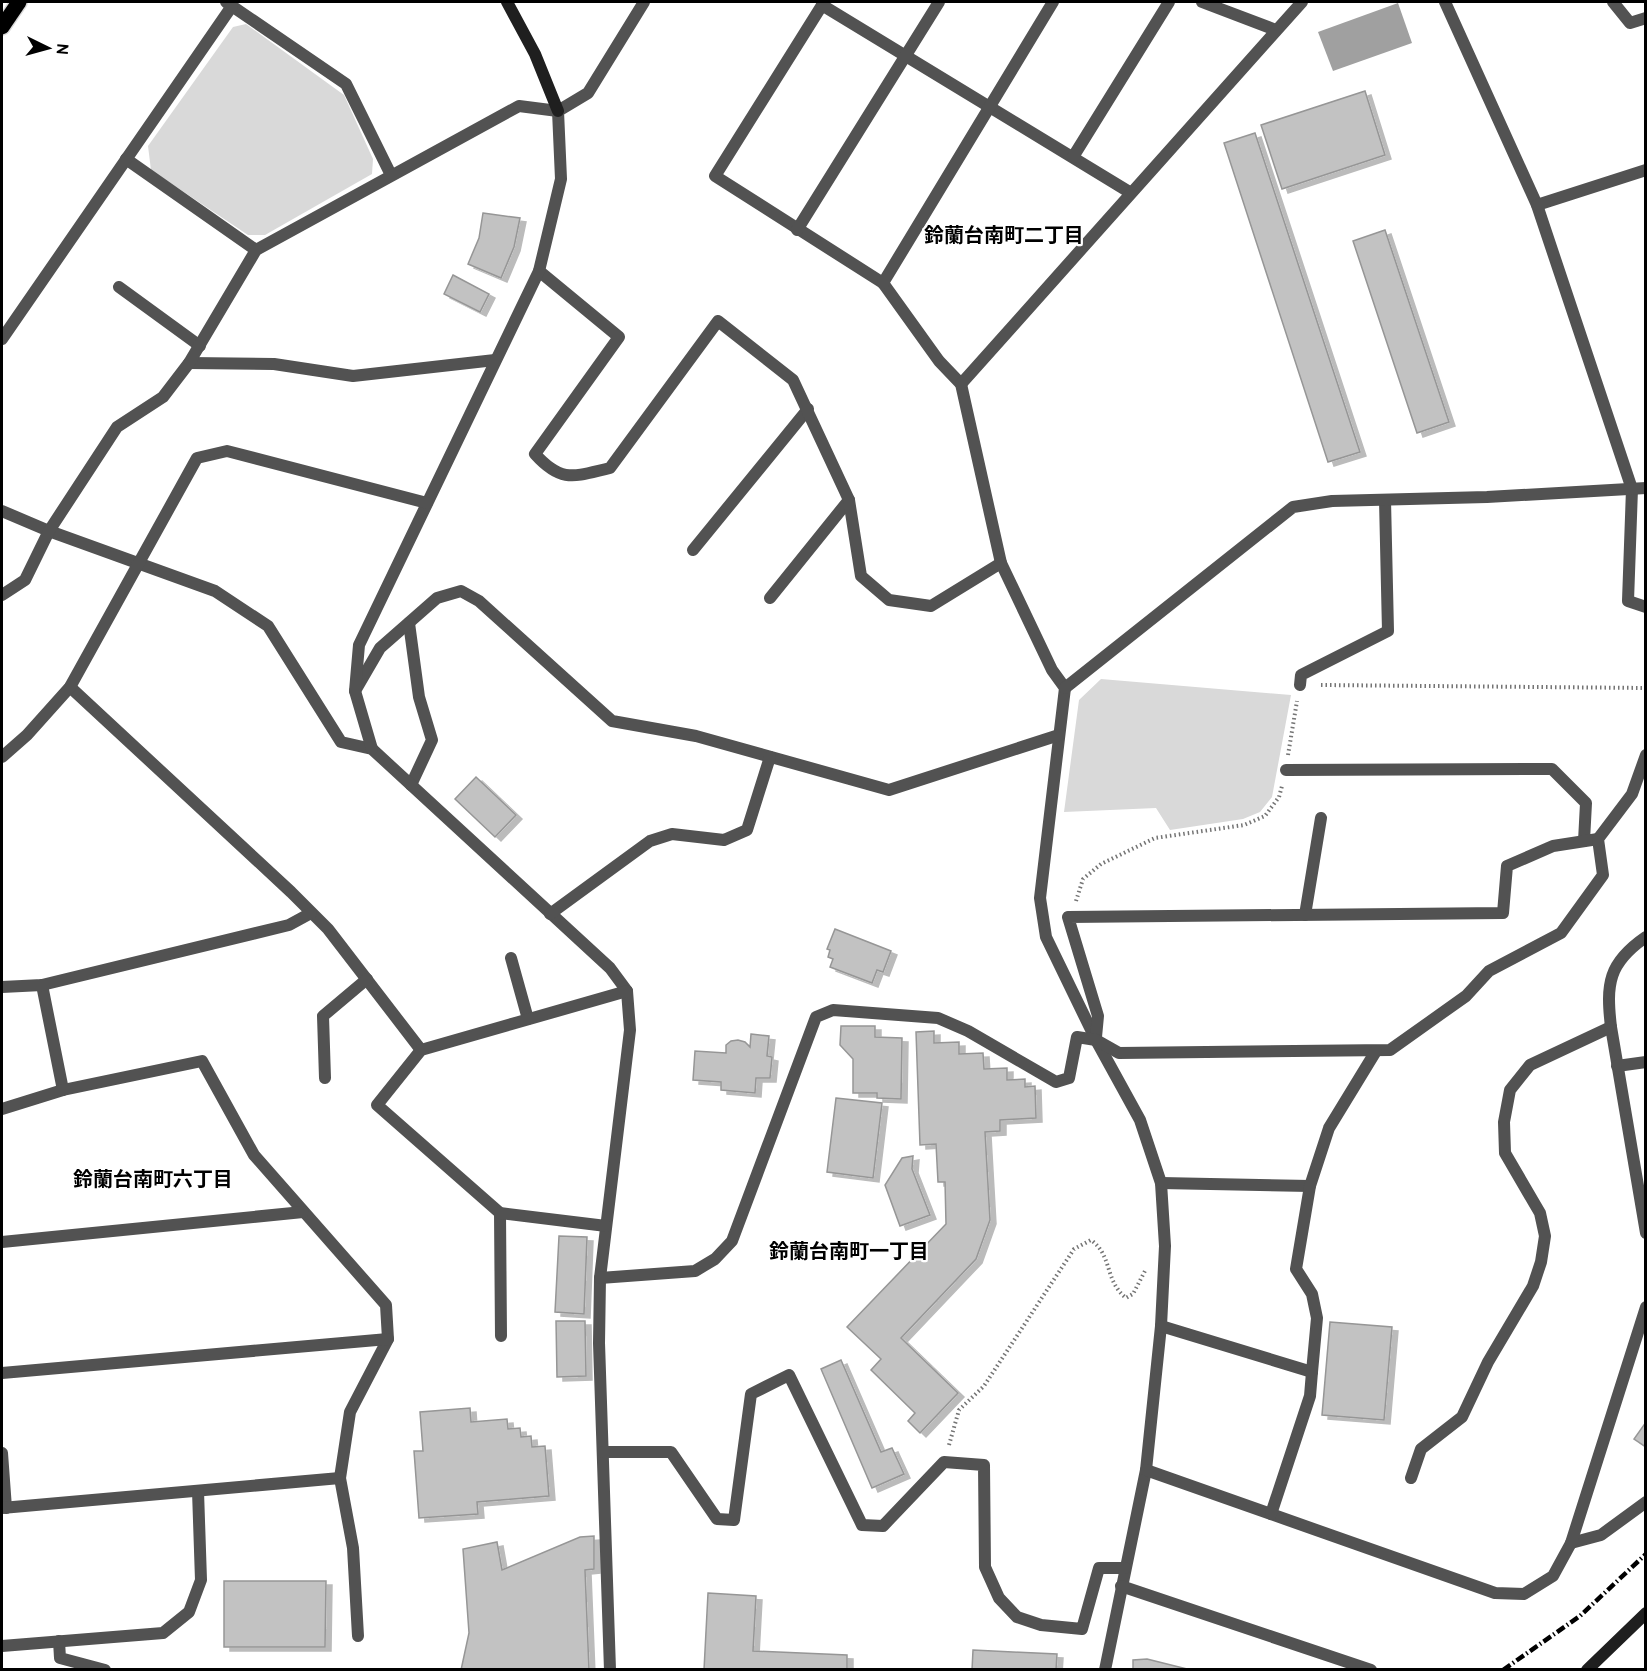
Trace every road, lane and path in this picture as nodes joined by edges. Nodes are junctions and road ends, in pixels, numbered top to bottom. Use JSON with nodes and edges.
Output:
{"nodes":[{"id":1,"x":19,"y":2,"type":"edge"},
{"id":2,"x":507,"y":2,"type":"edge"},
{"id":3,"x":644,"y":2,"type":"edge"},
{"id":4,"x":939,"y":2,"type":"edge"},
{"id":5,"x":1053,"y":2,"type":"edge"},
{"id":6,"x":1169,"y":2,"type":"edge"},
{"id":7,"x":1202,"y":2,"type":"edge"},
{"id":8,"x":1302,"y":2,"type":"edge"},
{"id":9,"x":1445,"y":2,"type":"edge"},
{"id":10,"x":1613,"y":2,"type":"edge"},
{"id":11,"x":823,"y":3,"type":"edge"},
{"id":12,"x":229,"y":4,"type":"edge"},
{"id":13,"x":1646,"y":18,"type":"edge"},
{"id":14,"x":2,"y":27,"type":"edge"},
{"id":15,"x":1276,"y":30,"type":"junction"},
{"id":16,"x":906,"y":55,"type":"junction"},
{"id":17,"x":989,"y":106,"type":"junction"},
{"id":18,"x":558,"y":111,"type":"junction"},
{"id":19,"x":1073,"y":157,"type":"junction"},
{"id":20,"x":126,"y":159,"type":"junction"},
{"id":21,"x":1646,"y":170,"type":"edge"},
{"id":22,"x":391,"y":175,"type":"junction"},
{"id":23,"x":1131,"y":192,"type":"junction"},
{"id":24,"x":1537,"y":205,"type":"junction"},
{"id":25,"x":797,"y":230,"type":"junction"},
{"id":26,"x":256,"y":250,"type":"junction"},
{"id":27,"x":539,"y":271,"type":"junction"},
{"id":28,"x":883,"y":283,"type":"junction"},
{"id":29,"x":119,"y":287,"type":"dead end"},
{"id":30,"x":2,"y":339,"type":"edge"},
{"id":31,"x":200,"y":345,"type":"junction"},
{"id":32,"x":495,"y":360,"type":"junction"},
{"id":33,"x":189,"y":363,"type":"junction"},
{"id":34,"x":961,"y":384,"type":"junction"},
{"id":35,"x":808,"y":409,"type":"junction"},
{"id":36,"x":1646,"y":488,"type":"edge"},
{"id":37,"x":1632,"y":489,"type":"junction"},
{"id":38,"x":849,"y":500,"type":"junction"},
{"id":39,"x":1385,"y":500,"type":"junction"},
{"id":40,"x":427,"y":503,"type":"junction"},
{"id":41,"x":2,"y":511,"type":"edge"},
{"id":42,"x":50,"y":531,"type":"junction"},
{"id":43,"x":693,"y":550,"type":"dead end"},
{"id":44,"x":140,"y":563,"type":"junction"},
{"id":45,"x":1001,"y":563,"type":"junction"},
{"id":46,"x":2,"y":595,"type":"edge"},
{"id":47,"x":770,"y":598,"type":"dead end"},
{"id":48,"x":1646,"y":607,"type":"edge"},
{"id":49,"x":409,"y":623,"type":"junction"},
{"id":50,"x":1300,"y":685,"type":"junction"},
{"id":51,"x":70,"y":687,"type":"junction"},
{"id":52,"x":1065,"y":688,"type":"junction"},
{"id":53,"x":1646,"y":688,"type":"edge"},
{"id":54,"x":355,"y":692,"type":"junction"},
{"id":55,"x":1059,"y":735,"type":"junction"},
{"id":56,"x":372,"y":749,"type":"junction"},
{"id":57,"x":1646,"y":756,"type":"edge"},
{"id":58,"x":2,"y":757,"type":"edge"},
{"id":59,"x":770,"y":757,"type":"junction"},
{"id":60,"x":1286,"y":770,"type":"junction"},
{"id":61,"x":411,"y":785,"type":"junction"},
{"id":62,"x":1322,"y":818,"type":"dead end"},
{"id":63,"x":1598,"y":839,"type":"junction"},
{"id":64,"x":1584,"y":841,"type":"junction"},
{"id":65,"x":311,"y":913,"type":"junction"},
{"id":66,"x":550,"y":915,"type":"junction"},
{"id":67,"x":1305,"y":915,"type":"junction"},
{"id":68,"x":1068,"y":917,"type":"junction"},
{"id":69,"x":1646,"y":937,"type":"edge"},
{"id":70,"x":511,"y":958,"type":"dead end"},
{"id":71,"x":367,"y":979,"type":"junction"},
{"id":72,"x":42,"y":985,"type":"junction"},
{"id":73,"x":2,"y":987,"type":"edge"},
{"id":74,"x":627,"y":991,"type":"junction"},
{"id":75,"x":528,"y":1019,"type":"junction"},
{"id":76,"x":1611,"y":1026,"type":"junction"},
{"id":77,"x":1096,"y":1040,"type":"junction"},
{"id":78,"x":420,"y":1050,"type":"junction"},
{"id":79,"x":1376,"y":1051,"type":"junction"},
{"id":80,"x":1646,"y":1062,"type":"edge"},
{"id":81,"x":1617,"y":1066,"type":"junction"},
{"id":82,"x":325,"y":1078,"type":"dead end"},
{"id":83,"x":63,"y":1090,"type":"junction"},
{"id":84,"x":2,"y":1109,"type":"edge"},
{"id":85,"x":1161,"y":1183,"type":"junction"},
{"id":86,"x":1310,"y":1186,"type":"junction"},
{"id":87,"x":303,"y":1212,"type":"junction"},
{"id":88,"x":500,"y":1213,"type":"junction"},
{"id":89,"x":606,"y":1226,"type":"junction"},
{"id":90,"x":1646,"y":1233,"type":"edge"},
{"id":91,"x":2,"y":1242,"type":"edge"},
{"id":92,"x":1165,"y":1246,"type":"junction"},
{"id":93,"x":600,"y":1278,"type":"junction"},
{"id":94,"x":1646,"y":1307,"type":"edge"},
{"id":95,"x":1161,"y":1326,"type":"junction"},
{"id":96,"x":501,"y":1336,"type":"dead end"},
{"id":97,"x":388,"y":1340,"type":"junction"},
{"id":98,"x":1312,"y":1372,"type":"junction"},
{"id":99,"x":2,"y":1373,"type":"edge"},
{"id":100,"x":603,"y":1452,"type":"junction"},
{"id":101,"x":2,"y":1453,"type":"edge"},
{"id":102,"x":944,"y":1462,"type":"junction"},
{"id":103,"x":1146,"y":1470,"type":"junction"},
{"id":104,"x":340,"y":1478,"type":"junction"},
{"id":105,"x":1411,"y":1478,"type":"dead end"},
{"id":106,"x":198,"y":1491,"type":"junction"},
{"id":107,"x":1646,"y":1502,"type":"edge"},
{"id":108,"x":4,"y":1508,"type":"edge"},
{"id":109,"x":1271,"y":1514,"type":"junction"},
{"id":110,"x":1571,"y":1543,"type":"junction"},
{"id":111,"x":1125,"y":1568,"type":"junction"},
{"id":112,"x":1121,"y":1586,"type":"junction"},
{"id":113,"x":1646,"y":1612,"type":"edge"},
{"id":114,"x":358,"y":1636,"type":"dead end"},
{"id":115,"x":59,"y":1641,"type":"junction"},
{"id":116,"x":2,"y":1646,"type":"edge"},
{"id":117,"x":105,"y":1670,"type":"edge"},
{"id":118,"x":610,"y":1670,"type":"edge"},
{"id":119,"x":1106,"y":1670,"type":"edge"},
{"id":120,"x":1371,"y":1670,"type":"edge"},
{"id":121,"x":1587,"y":1670,"type":"edge"}],
"edges":[{"from":1,"to":14,"type":"main road"},
{"from":2,"to":18,"type":"street"},
{"from":3,"to":18,"type":"street"},
{"from":4,"to":16,"type":"street"},
{"from":5,"to":17,"type":"street"},
{"from":6,"to":19,"type":"street"},
{"from":7,"to":15,"type":"street"},
{"from":8,"to":15,"type":"street"},
{"from":9,"to":24,"type":"street"},
{"from":10,"to":13,"type":"street"},
{"from":11,"to":16,"type":"street"},
{"from":11,"to":25,"type":"street"},
{"from":12,"to":20,"type":"street"},
{"from":12,"to":22,"type":"street"},
{"from":15,"to":23,"type":"street"},
{"from":16,"to":17,"type":"street"},
{"from":16,"to":25,"type":"street"},
{"from":17,"to":19,"type":"street"},
{"from":17,"to":28,"type":"street"},
{"from":18,"to":22,"type":"street"},
{"from":18,"to":27,"type":"street"},
{"from":19,"to":23,"type":"street"},
{"from":20,"to":26,"type":"street"},
{"from":20,"to":30,"type":"street"},
{"from":21,"to":24,"type":"street"},
{"from":22,"to":26,"type":"street"},
{"from":23,"to":34,"type":"street"},
{"from":24,"to":37,"type":"street"},
{"from":25,"to":28,"type":"street"},
{"from":26,"to":31,"type":"street"},
{"from":27,"to":32,"type":"street"},
{"from":27,"to":35,"type":"street"},
{"from":28,"to":34,"type":"street"},
{"from":29,"to":31,"type":"street"},
{"from":31,"to":33,"type":"street"},
{"from":32,"to":33,"type":"street"},
{"from":32,"to":40,"type":"street"},
{"from":33,"to":42,"type":"street"},
{"from":34,"to":45,"type":"street"},
{"from":35,"to":38,"type":"street"},
{"from":35,"to":43,"type":"street"},
{"from":36,"to":37,"type":"street"},
{"from":37,"to":39,"type":"street"},
{"from":37,"to":48,"type":"street"},
{"from":38,"to":45,"type":"street"},
{"from":38,"to":47,"type":"street"},
{"from":39,"to":50,"type":"street"},
{"from":39,"to":52,"type":"street"},
{"from":40,"to":44,"type":"street"},
{"from":40,"to":54,"type":"street"},
{"from":41,"to":42,"type":"street"},
{"from":42,"to":44,"type":"street"},
{"from":42,"to":46,"type":"street"},
{"from":44,"to":51,"type":"street"},
{"from":44,"to":56,"type":"street"},
{"from":45,"to":52,"type":"street"},
{"from":49,"to":54,"type":"street"},
{"from":49,"to":59,"type":"street"},
{"from":49,"to":61,"type":"street"},
{"from":50,"to":53,"type":"path"},
{"from":50,"to":60,"type":"path"},
{"from":51,"to":58,"type":"street"},
{"from":51,"to":65,"type":"street"},
{"from":52,"to":55,"type":"street"},
{"from":54,"to":56,"type":"street"},
{"from":55,"to":59,"type":"street"},
{"from":55,"to":77,"type":"street"},
{"from":56,"to":61,"type":"street"},
{"from":57,"to":63,"type":"street"},
{"from":59,"to":66,"type":"street"},
{"from":60,"to":64,"type":"street"},
{"from":60,"to":68,"type":"path"},
{"from":61,"to":66,"type":"street"},
{"from":62,"to":67,"type":"street"},
{"from":63,"to":64,"type":"street"},
{"from":63,"to":79,"type":"street"},
{"from":64,"to":67,"type":"street"},
{"from":65,"to":71,"type":"street"},
{"from":65,"to":72,"type":"street"},
{"from":66,"to":74,"type":"street"},
{"from":67,"to":68,"type":"street"},
{"from":68,"to":77,"type":"street"},
{"from":69,"to":76,"type":"street"},
{"from":70,"to":75,"type":"street"},
{"from":71,"to":78,"type":"street"},
{"from":71,"to":82,"type":"street"},
{"from":72,"to":73,"type":"street"},
{"from":72,"to":83,"type":"street"},
{"from":74,"to":75,"type":"street"},
{"from":74,"to":89,"type":"street"},
{"from":75,"to":78,"type":"street"},
{"from":76,"to":81,"type":"street"},
{"from":76,"to":105,"type":"street"},
{"from":77,"to":79,"type":"street"},
{"from":77,"to":85,"type":"street"},
{"from":77,"to":93,"type":"street"},
{"from":78,"to":88,"type":"street"},
{"from":79,"to":86,"type":"street"},
{"from":80,"to":81,"type":"street"},
{"from":81,"to":90,"type":"street"},
{"from":83,"to":84,"type":"street"},
{"from":83,"to":87,"type":"street"},
{"from":85,"to":86,"type":"street"},
{"from":85,"to":92,"type":"street"},
{"from":86,"to":98,"type":"street"},
{"from":87,"to":91,"type":"street"},
{"from":87,"to":97,"type":"street"},
{"from":88,"to":89,"type":"street"},
{"from":88,"to":96,"type":"street"},
{"from":89,"to":93,"type":"street"},
{"from":92,"to":95,"type":"street"},
{"from":92,"to":102,"type":"path"},
{"from":93,"to":100,"type":"street"},
{"from":94,"to":110,"type":"street"},
{"from":95,"to":98,"type":"street"},
{"from":95,"to":103,"type":"street"},
{"from":97,"to":99,"type":"street"},
{"from":97,"to":104,"type":"street"},
{"from":98,"to":109,"type":"street"},
{"from":100,"to":102,"type":"street"},
{"from":100,"to":118,"type":"street"},
{"from":101,"to":108,"type":"street"},
{"from":102,"to":111,"type":"street"},
{"from":103,"to":109,"type":"street"},
{"from":103,"to":111,"type":"street"},
{"from":104,"to":106,"type":"street"},
{"from":104,"to":114,"type":"street"},
{"from":106,"to":108,"type":"street"},
{"from":106,"to":115,"type":"street"},
{"from":107,"to":110,"type":"street"},
{"from":109,"to":110,"type":"street"},
{"from":111,"to":112,"type":"street"},
{"from":112,"to":119,"type":"street"},
{"from":112,"to":120,"type":"street"},
{"from":113,"to":121,"type":"street"},
{"from":115,"to":116,"type":"street"},
{"from":115,"to":117,"type":"street"}]}
